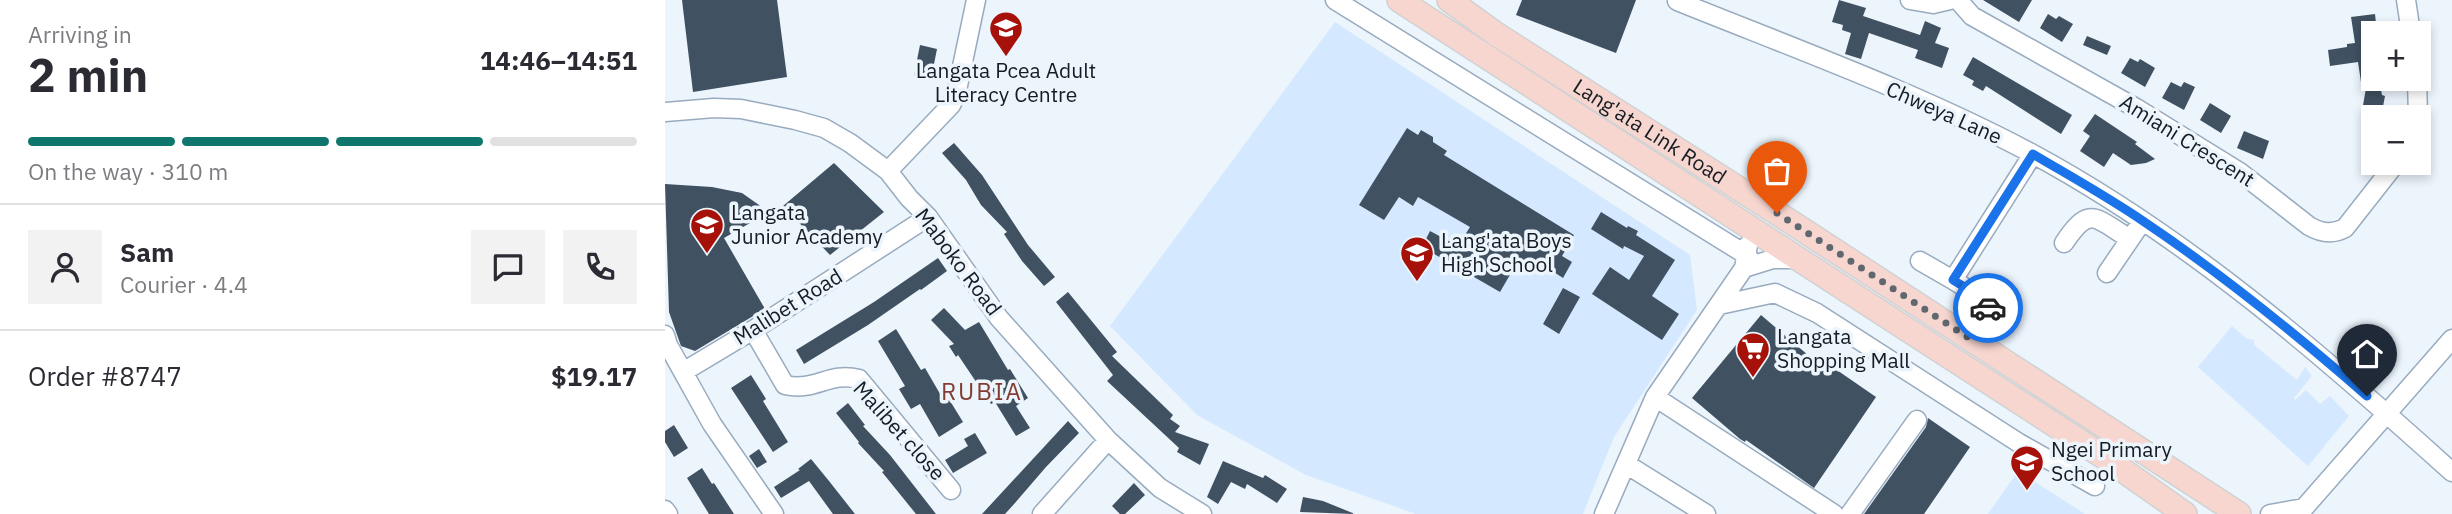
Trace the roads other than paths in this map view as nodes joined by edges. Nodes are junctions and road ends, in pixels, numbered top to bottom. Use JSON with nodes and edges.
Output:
{"nodes":[{"id":1,"x":976,"y":0,"type":"edge"},
{"id":2,"x":1335,"y":0,"type":"edge"},
{"id":3,"x":1399,"y":0,"type":"edge"},
{"id":4,"x":1449,"y":0,"type":"edge"},
{"id":5,"x":1910,"y":0,"type":"edge"},
{"id":6,"x":1950,"y":0,"type":"edge"},
{"id":7,"x":1958,"y":0,"type":"edge"},
{"id":8,"x":2406,"y":0,"type":"edge"},
{"id":9,"x":1677,"y":1,"type":"edge"},
{"id":10,"x":2409,"y":21,"type":"edge"},
{"id":11,"x":665,"y":112,"type":"edge"},
{"id":12,"x":2033,"y":154,"type":"junction"},
{"id":13,"x":888,"y":171,"type":"junction"},
{"id":14,"x":2387,"y":175,"type":"edge"},
{"id":15,"x":928,"y":217,"type":"junction"},
{"id":16,"x":2143,"y":221,"type":"junction"},
{"id":17,"x":1747,"y":225,"type":"junction"},
{"id":18,"x":2130,"y":239,"type":"junction"},
{"id":19,"x":2064,"y":243,"type":"dead end"},
{"id":20,"x":1800,"y":260,"type":"junction"},
{"id":21,"x":1920,"y":261,"type":"dead end"},
{"id":22,"x":1746,"y":262,"type":"junction"},
{"id":23,"x":2107,"y":273,"type":"dead end"},
{"id":24,"x":1953,"y":280,"type":"junction"},
{"id":25,"x":1719,"y":305,"type":"junction"},
{"id":26,"x":753,"y":330,"type":"junction"},
{"id":27,"x":665,"y":335,"type":"edge"},
{"id":28,"x":2452,"y":339,"type":"edge"},
{"id":29,"x":1972,"y":340,"type":"junction"},
{"id":30,"x":683,"y":372,"type":"junction"},
{"id":31,"x":1655,"y":397,"type":"junction"},
{"id":32,"x":2388,"y":413,"type":"junction"},
{"id":33,"x":1917,"y":420,"type":"dead end"},
{"id":34,"x":1108,"y":440,"type":"junction"},
{"id":35,"x":1626,"y":464,"type":"junction"},
{"id":36,"x":2452,"y":472,"type":"edge"},
{"id":37,"x":2095,"y":486,"type":"dead end"},
{"id":38,"x":951,"y":490,"type":"dead end"},
{"id":39,"x":2305,"y":511,"type":"edge"},
{"id":40,"x":774,"y":514,"type":"edge"},
{"id":41,"x":1041,"y":514,"type":"edge"},
{"id":42,"x":1202,"y":514,"type":"edge"},
{"id":43,"x":1604,"y":514,"type":"edge"},
{"id":44,"x":1706,"y":514,"type":"edge"},
{"id":45,"x":1834,"y":514,"type":"edge"},
{"id":46,"x":1850,"y":514,"type":"edge"},
{"id":47,"x":2185,"y":514,"type":"edge"},
{"id":48,"x":2239,"y":514,"type":"edge"},
{"id":49,"x":2270,"y":514,"type":"edge"}],
"edges":[{"from":1,"to":13,"type":"street"},
{"from":2,"to":22,"type":"street"},
{"from":3,"to":17,"type":"main road","name":"Lang'ata Link Road"},
{"from":4,"to":29,"type":"main road","name":"Lang'ata Link Road"},
{"from":5,"to":6,"type":"street"},
{"from":7,"to":14,"type":"street","name":"Amiani Crescent"},
{"from":8,"to":10,"type":"street"},
{"from":9,"to":12,"type":"street","name":"Chweya Lane"},
{"from":11,"to":13,"type":"street","name":"Maboko Road"},
{"from":12,"to":16,"type":"street","name":"Chweya Lane"},
{"from":12,"to":24,"type":"street"},
{"from":13,"to":15,"type":"street","name":"Maboko Road"},
{"from":15,"to":26,"type":"street","name":"Malibet Road"},
{"from":15,"to":34,"type":"street","name":"Maboko Road"},
{"from":16,"to":18,"type":"street"},
{"from":16,"to":32,"type":"street","name":"Chweya Lane"},
{"from":17,"to":20,"type":"main road","name":"Lang'ata Link Road"},
{"from":17,"to":22,"type":"street"},
{"from":18,"to":19,"type":"street"},
{"from":18,"to":23,"type":"street"},
{"from":20,"to":22,"type":"street"},
{"from":20,"to":47,"type":"main road","name":"Lang'ata Link Road"},
{"from":21,"to":24,"type":"street"},
{"from":22,"to":25,"type":"street"},
{"from":24,"to":29,"type":"street"},
{"from":25,"to":31,"type":"street"},
{"from":25,"to":37,"type":"street"},
{"from":26,"to":30,"type":"street","name":"Malibet Road"},
{"from":26,"to":38,"type":"street","name":"Malibet close"},
{"from":27,"to":30,"type":"street"},
{"from":28,"to":32,"type":"street"},
{"from":29,"to":48,"type":"main road","name":"Lang'ata Link Road"},
{"from":30,"to":40,"type":"street"},
{"from":31,"to":35,"type":"street"},
{"from":31,"to":45,"type":"street"},
{"from":32,"to":36,"type":"street","name":"Chweya Lane"},
{"from":32,"to":39,"type":"street"},
{"from":33,"to":46,"type":"street"},
{"from":34,"to":41,"type":"street"},
{"from":34,"to":42,"type":"street","name":"Maboko Road"},
{"from":35,"to":43,"type":"street"},
{"from":35,"to":44,"type":"street"},
{"from":39,"to":49,"type":"street"}]}
